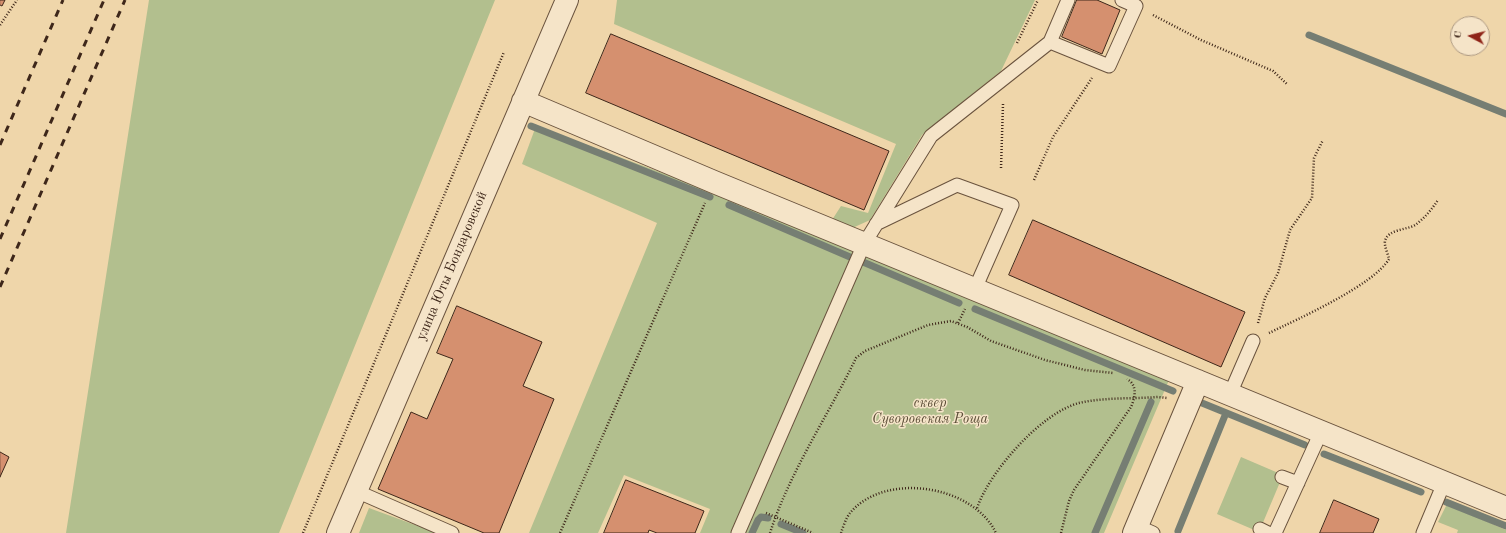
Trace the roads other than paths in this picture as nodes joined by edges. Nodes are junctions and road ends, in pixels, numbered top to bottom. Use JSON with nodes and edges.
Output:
{"nodes":[{"id":1,"x":567,"y":0,"type":"edge"},
{"id":2,"x":1068,"y":0,"type":"edge"},
{"id":3,"x":1122,"y":0,"type":"edge"},
{"id":4,"x":1050,"y":42,"type":"junction"},
{"id":5,"x":523,"y":101,"type":"junction"},
{"id":6,"x":876,"y":224,"type":"junction"},
{"id":7,"x":864,"y":244,"type":"junction"},
{"id":8,"x":974,"y":289,"type":"junction"},
{"id":9,"x":1253,"y":341,"type":"road end"},
{"id":10,"x":1198,"y":381,"type":"junction"},
{"id":11,"x":1230,"y":394,"type":"junction"},
{"id":12,"x":1321,"y":432,"type":"junction"},
{"id":13,"x":1282,"y":477,"type":"dead end"},
{"id":14,"x":1298,"y":483,"type":"junction"},
{"id":15,"x":1444,"y":483,"type":"junction"},
{"id":16,"x":356,"y":491,"type":"junction"},
{"id":17,"x":1506,"y":508,"type":"edge"},
{"id":18,"x":1141,"y":531,"type":"edge"},
{"id":19,"x":338,"y":533,"type":"edge"},
{"id":20,"x":452,"y":533,"type":"edge"},
{"id":21,"x":738,"y":533,"type":"edge"},
{"id":22,"x":1275,"y":533,"type":"edge"},
{"id":23,"x":1423,"y":533,"type":"edge"}],
"edges":[{"from":1,"to":5,"type":"street","name":"улица Юты Бондаровской"},
{"from":2,"to":4,"type":"lane"},
{"from":3,"to":4,"type":"lane"},
{"from":4,"to":6,"type":"lane"},
{"from":5,"to":7,"type":"street"},
{"from":5,"to":16,"type":"street","name":"улица Юты Бондаровской"},
{"from":6,"to":7,"type":"lane"},
{"from":6,"to":8,"type":"lane"},
{"from":7,"to":8,"type":"street"},
{"from":7,"to":21,"type":"lane"},
{"from":8,"to":10,"type":"street"},
{"from":9,"to":11,"type":"lane"},
{"from":10,"to":11,"type":"street"},
{"from":10,"to":18,"type":"street"},
{"from":11,"to":12,"type":"street"},
{"from":12,"to":14,"type":"lane"},
{"from":12,"to":15,"type":"street"},
{"from":13,"to":14,"type":"lane"},
{"from":14,"to":22,"type":"lane"},
{"from":15,"to":17,"type":"street"},
{"from":15,"to":23,"type":"lane"},
{"from":16,"to":19,"type":"street","name":"улица Юты Бондаровской"},
{"from":16,"to":20,"type":"lane"}]}
